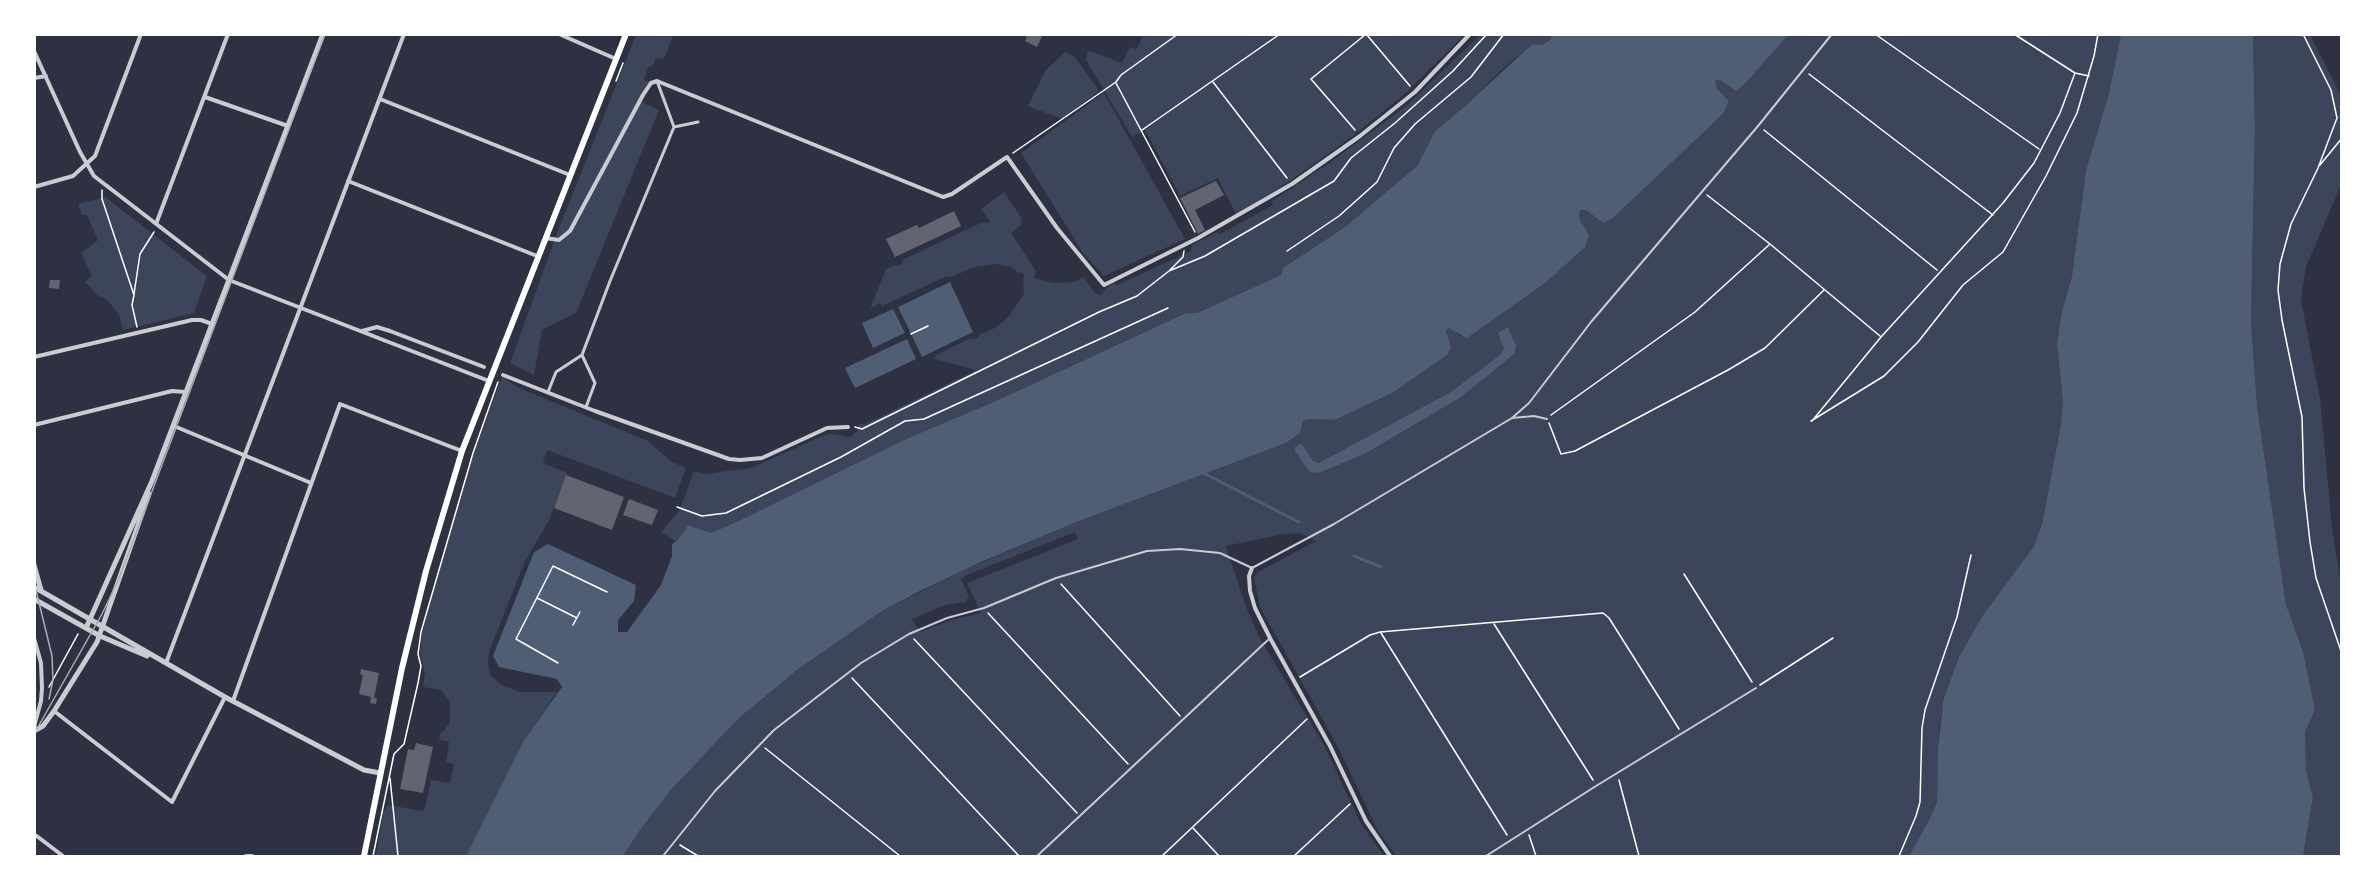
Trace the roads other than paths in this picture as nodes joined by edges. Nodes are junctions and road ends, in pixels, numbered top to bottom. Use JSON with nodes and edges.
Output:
{"nodes":[{"id":1,"x":141,"y":34,"type":"edge"},
{"id":2,"x":228,"y":34,"type":"edge"},
{"id":3,"x":323,"y":34,"type":"edge"},
{"id":4,"x":404,"y":34,"type":"edge"},
{"id":5,"x":559,"y":34,"type":"edge"},
{"id":6,"x":626,"y":34,"type":"edge"},
{"id":7,"x":1470,"y":34,"type":"edge"},
{"id":8,"x":1832,"y":34,"type":"edge"},
{"id":9,"x":34,"y":51,"type":"edge"},
{"id":10,"x":616,"y":58,"type":"junction"},
{"id":11,"x":46,"y":76,"type":"junction"},
{"id":12,"x":34,"y":78,"type":"edge"},
{"id":13,"x":657,"y":81,"type":"junction"},
{"id":14,"x":205,"y":97,"type":"junction"},
{"id":15,"x":380,"y":99,"type":"junction"},
{"id":16,"x":698,"y":122,"type":"dead end"},
{"id":17,"x":288,"y":126,"type":"junction"},
{"id":18,"x":674,"y":127,"type":"junction"},
{"id":19,"x":87,"y":165,"type":"junction"},
{"id":20,"x":570,"y":175,"type":"junction"},
{"id":21,"x":348,"y":182,"type":"junction"},
{"id":22,"x":34,"y":187,"type":"edge"},
{"id":23,"x":156,"y":224,"type":"junction"},
{"id":24,"x":544,"y":238,"type":"junction"},
{"id":25,"x":537,"y":256,"type":"junction"},
{"id":26,"x":229,"y":280,"type":"junction"},
{"id":27,"x":300,"y":307,"type":"junction"},
{"id":28,"x":212,"y":324,"type":"junction"},
{"id":29,"x":362,"y":331,"type":"junction"},
{"id":30,"x":582,"y":355,"type":"junction"},
{"id":31,"x":34,"y":357,"type":"edge"},
{"id":32,"x":484,"y":367,"type":"dead end"},
{"id":33,"x":503,"y":375,"type":"dead end"},
{"id":34,"x":489,"y":381,"type":"junction"},
{"id":35,"x":548,"y":392,"type":"junction"},
{"id":36,"x":186,"y":393,"type":"junction"},
{"id":37,"x":586,"y":408,"type":"junction"},
{"id":38,"x":1512,"y":418,"type":"junction"},
{"id":39,"x":1547,"y":419,"type":"road end"},
{"id":40,"x":34,"y":425,"type":"edge"},
{"id":41,"x":173,"y":426,"type":"junction"},
{"id":42,"x":848,"y":427,"type":"road end"},
{"id":43,"x":462,"y":451,"type":"junction"},
{"id":44,"x":243,"y":454,"type":"junction"},
{"id":45,"x":152,"y":481,"type":"junction"},
{"id":46,"x":311,"y":483,"type":"junction"},
{"id":47,"x":34,"y":565,"type":"edge"},
{"id":48,"x":1252,"y":568,"type":"junction"},
{"id":49,"x":34,"y":587,"type":"edge"},
{"id":50,"x":41,"y":591,"type":"junction"},
{"id":51,"x":34,"y":599,"type":"edge"},
{"id":52,"x":91,"y":619,"type":"junction"},
{"id":53,"x":104,"y":626,"type":"junction"},
{"id":54,"x":86,"y":628,"type":"junction"},
{"id":55,"x":100,"y":636,"type":"junction"},
{"id":56,"x":34,"y":638,"type":"edge"},
{"id":57,"x":1270,"y":638,"type":"junction"},
{"id":58,"x":165,"y":664,"type":"junction"},
{"id":59,"x":1756,"y":688,"type":"road end"},
{"id":60,"x":225,"y":697,"type":"junction"},
{"id":61,"x":233,"y":701,"type":"junction"},
{"id":62,"x":54,"y":711,"type":"junction"},
{"id":63,"x":34,"y":729,"type":"edge"},
{"id":64,"x":380,"y":773,"type":"junction"},
{"id":65,"x":34,"y":834,"type":"edge"},
{"id":66,"x":63,"y":856,"type":"edge"},
{"id":67,"x":246,"y":856,"type":"edge"},
{"id":68,"x":252,"y":856,"type":"edge"},
{"id":69,"x":364,"y":856,"type":"edge"},
{"id":70,"x":663,"y":856,"type":"edge"},
{"id":71,"x":1036,"y":856,"type":"edge"},
{"id":72,"x":1390,"y":856,"type":"edge"},
{"id":73,"x":1486,"y":856,"type":"edge"}],
"edges":[{"from":1,"to":19,"type":"street"},
{"from":2,"to":14,"type":"street"},
{"from":3,"to":17,"type":"street"},
{"from":4,"to":15,"type":"street"},
{"from":5,"to":10,"type":"street"},
{"from":6,"to":10,"type":"main road"},
{"from":7,"to":13,"type":"street"},
{"from":8,"to":38,"type":"lane"},
{"from":9,"to":11,"type":"street"},
{"from":10,"to":20,"type":"main road"},
{"from":11,"to":12,"type":"street"},
{"from":11,"to":19,"type":"street"},
{"from":13,"to":18,"type":"street"},
{"from":13,"to":24,"type":"street"},
{"from":14,"to":17,"type":"street"},
{"from":14,"to":23,"type":"street"},
{"from":15,"to":20,"type":"street"},
{"from":15,"to":21,"type":"street"},
{"from":16,"to":18,"type":"street"},
{"from":17,"to":26,"type":"street"},
{"from":18,"to":30,"type":"street"},
{"from":19,"to":22,"type":"street"},
{"from":19,"to":23,"type":"street"},
{"from":20,"to":24,"type":"main road"},
{"from":21,"to":25,"type":"street"},
{"from":21,"to":27,"type":"street"},
{"from":23,"to":26,"type":"street"},
{"from":24,"to":25,"type":"main road"},
{"from":25,"to":34,"type":"main road"},
{"from":26,"to":27,"type":"street"},
{"from":26,"to":28,"type":"street"},
{"from":27,"to":29,"type":"street"},
{"from":27,"to":44,"type":"street"},
{"from":28,"to":31,"type":"street"},
{"from":28,"to":36,"type":"street"},
{"from":29,"to":32,"type":"street"},
{"from":29,"to":34,"type":"street"},
{"from":30,"to":35,"type":"street"},
{"from":30,"to":37,"type":"street"},
{"from":33,"to":35,"type":"street"},
{"from":34,"to":43,"type":"main road"},
{"from":35,"to":37,"type":"street"},
{"from":36,"to":40,"type":"street"},
{"from":36,"to":41,"type":"street"},
{"from":37,"to":42,"type":"street"},
{"from":38,"to":39,"type":"lane"},
{"from":38,"to":48,"type":"lane"},
{"from":41,"to":44,"type":"street"},
{"from":41,"to":45,"type":"street"},
{"from":43,"to":46,"type":"street"},
{"from":43,"to":64,"type":"main road"},
{"from":44,"to":46,"type":"street"},
{"from":44,"to":58,"type":"street"},
{"from":45,"to":52,"type":"street"},
{"from":45,"to":53,"type":"street"},
{"from":46,"to":61,"type":"street"},
{"from":47,"to":50,"type":"street"},
{"from":48,"to":57,"type":"street"},
{"from":48,"to":70,"type":"lane"},
{"from":49,"to":50,"type":"street"},
{"from":50,"to":52,"type":"street"},
{"from":51,"to":54,"type":"street"},
{"from":52,"to":53,"type":"street"},
{"from":52,"to":54,"type":"street"},
{"from":53,"to":55,"type":"street"},
{"from":53,"to":58,"type":"street"},
{"from":54,"to":55,"type":"street"},
{"from":55,"to":58,"type":"street"},
{"from":55,"to":62,"type":"street"},
{"from":56,"to":63,"type":"street"},
{"from":57,"to":71,"type":"lane"},
{"from":57,"to":72,"type":"street"},
{"from":58,"to":60,"type":"street"},
{"from":59,"to":73,"type":"lane"},
{"from":60,"to":61,"type":"street"},
{"from":60,"to":62,"type":"street"},
{"from":61,"to":64,"type":"street"},
{"from":62,"to":63,"type":"street"},
{"from":64,"to":69,"type":"main road"},
{"from":65,"to":66,"type":"street"},
{"from":67,"to":68,"type":"street"}]}
